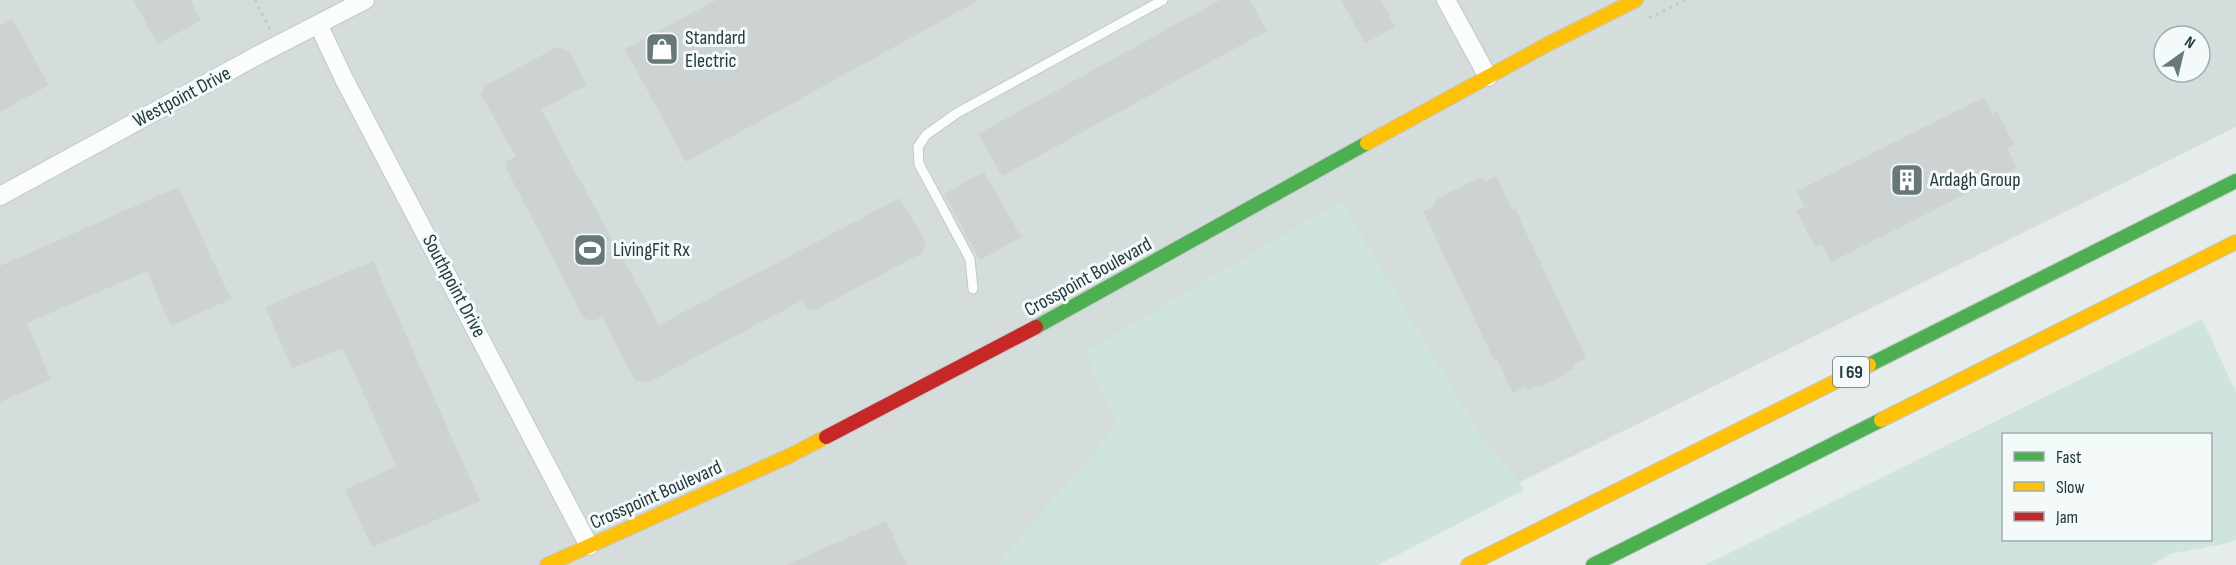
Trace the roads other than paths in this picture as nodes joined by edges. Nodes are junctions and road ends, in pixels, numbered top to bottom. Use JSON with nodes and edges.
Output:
{"nodes":[{"id":1,"x":366,"y":0,"type":"edge"},
{"id":2,"x":1162,"y":0,"type":"edge"},
{"id":3,"x":1446,"y":0,"type":"edge"},
{"id":4,"x":1636,"y":0,"type":"edge"},
{"id":5,"x":319,"y":26,"type":"junction"},
{"id":6,"x":1488,"y":77,"type":"junction"},
{"id":7,"x":2236,"y":181,"type":"edge"},
{"id":8,"x":0,"y":196,"type":"edge"},
{"id":9,"x":2236,"y":242,"type":"edge"},
{"id":10,"x":973,"y":289,"type":"dead end"},
{"id":11,"x":589,"y":546,"type":"junction"},
{"id":12,"x":547,"y":565,"type":"edge"},
{"id":13,"x":1468,"y":565,"type":"edge"},
{"id":14,"x":1593,"y":565,"type":"edge"}],
"edges":[{"from":1,"to":5,"type":"street","name":"Westpoint Drive"},
{"from":2,"to":10,"type":"lane"},
{"from":3,"to":6,"type":"street"},
{"from":4,"to":6,"type":"main road","name":"Crosspoint Boulevard"},
{"from":5,"to":8,"type":"street","name":"Westpoint Drive"},
{"from":5,"to":11,"type":"street","name":"Southpoint Drive"},
{"from":6,"to":11,"type":"main road","name":"Crosspoint Boulevard"},
{"from":7,"to":13,"type":"main road","number":"I 69"},
{"from":9,"to":14,"type":"main road"},
{"from":11,"to":12,"type":"main road","name":"Crosspoint Boulevard"}]}
